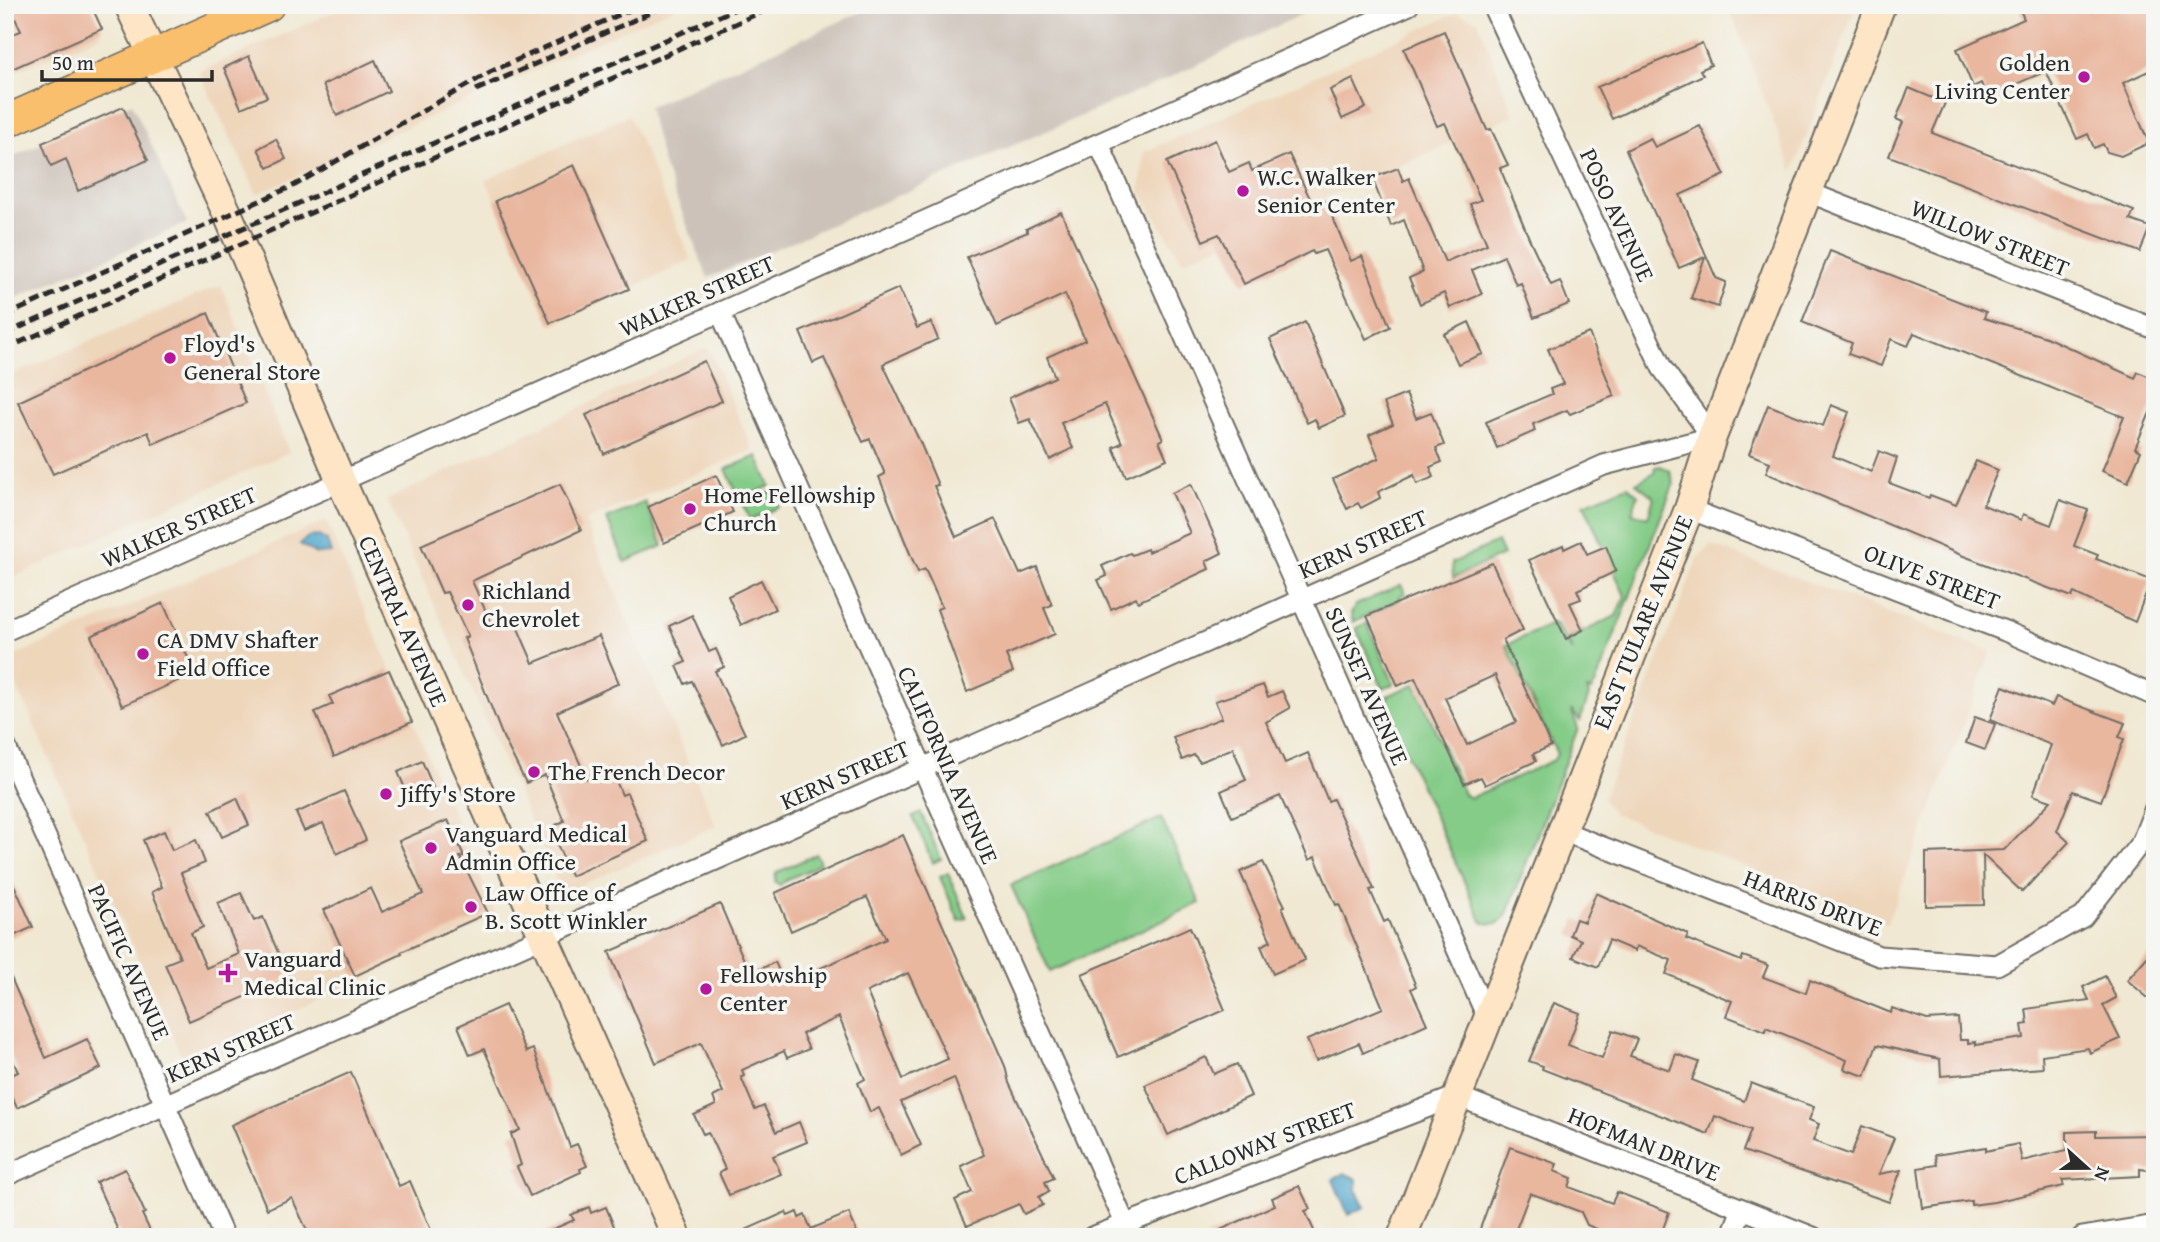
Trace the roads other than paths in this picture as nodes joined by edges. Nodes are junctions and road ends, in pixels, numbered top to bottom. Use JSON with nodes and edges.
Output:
{"nodes":[{"id":1,"x":129,"y":5,"type":"edge"},
{"id":2,"x":268,"y":5,"type":"edge"},
{"id":3,"x":1409,"y":5,"type":"edge"},
{"id":4,"x":1492,"y":5,"type":"edge"},
{"id":5,"x":1881,"y":5,"type":"edge"},
{"id":6,"x":152,"y":57,"type":"junction"},
{"id":7,"x":5,"y":122,"type":"edge"},
{"id":8,"x":1099,"y":144,"type":"junction"},
{"id":9,"x":1808,"y":192,"type":"junction"},
{"id":10,"x":720,"y":312,"type":"junction"},
{"id":11,"x":2155,"y":329,"type":"edge"},
{"id":12,"x":1712,"y":437,"type":"junction"},
{"id":13,"x":341,"y":481,"type":"junction"},
{"id":14,"x":1689,"y":509,"type":"junction"},
{"id":15,"x":1301,"y":598,"type":"junction"},
{"id":16,"x":5,"y":631,"type":"edge"},
{"id":17,"x":2155,"y":696,"type":"edge"},
{"id":18,"x":5,"y":745,"type":"edge"},
{"id":19,"x":922,"y":767,"type":"junction"},
{"id":20,"x":2155,"y":808,"type":"edge"},
{"id":21,"x":1560,"y":830,"type":"junction"},
{"id":22,"x":544,"y":936,"type":"junction"},
{"id":23,"x":1487,"y":1017,"type":"junction"},
{"id":24,"x":1457,"y":1096,"type":"junction"},
{"id":25,"x":165,"y":1105,"type":"junction"},
{"id":26,"x":5,"y":1176,"type":"edge"},
{"id":27,"x":1742,"y":1209,"type":"junction"},
{"id":28,"x":2155,"y":1224,"type":"edge"},
{"id":29,"x":1128,"y":1229,"type":"edge"},
{"id":30,"x":224,"y":1237,"type":"edge"},
{"id":31,"x":677,"y":1237,"type":"edge"},
{"id":32,"x":1092,"y":1237,"type":"edge"},
{"id":33,"x":1402,"y":1237,"type":"edge"},
{"id":34,"x":1731,"y":1237,"type":"edge"},
{"id":35,"x":1813,"y":1237,"type":"edge"},
{"id":36,"x":2082,"y":1237,"type":"edge"}],
"edges":[{"from":1,"to":6,"type":"street","name":"CENTRAL AVENUE"},
{"from":2,"to":6,"type":"main road"},
{"from":3,"to":8,"type":"street","name":"WALKER STREET"},
{"from":4,"to":12,"type":"street","name":"POSO AVENUE"},
{"from":5,"to":9,"type":"street","name":"EAST TULARE AVENUE"},
{"from":6,"to":7,"type":"main road"},
{"from":6,"to":13,"type":"street","name":"CENTRAL AVENUE"},
{"from":8,"to":10,"type":"street","name":"WALKER STREET"},
{"from":8,"to":15,"type":"street","name":"SUNSET AVENUE"},
{"from":9,"to":11,"type":"street","name":"WILLOW STREET"},
{"from":9,"to":12,"type":"street","name":"EAST TULARE AVENUE"},
{"from":10,"to":13,"type":"street","name":"WALKER STREET"},
{"from":10,"to":19,"type":"street","name":"CALIFORNIA AVENUE"},
{"from":12,"to":14,"type":"street","name":"EAST TULARE AVENUE"},
{"from":12,"to":15,"type":"street","name":"KERN STREET"},
{"from":13,"to":16,"type":"street","name":"WALKER STREET"},
{"from":13,"to":22,"type":"street","name":"CENTRAL AVENUE"},
{"from":14,"to":17,"type":"street","name":"OLIVE STREET"},
{"from":14,"to":21,"type":"street","name":"EAST TULARE AVENUE"},
{"from":15,"to":19,"type":"street","name":"KERN STREET"},
{"from":15,"to":23,"type":"street","name":"SUNSET AVENUE"},
{"from":18,"to":25,"type":"street","name":"PACIFIC AVENUE"},
{"from":19,"to":22,"type":"street","name":"KERN STREET"},
{"from":19,"to":29,"type":"street","name":"CALIFORNIA AVENUE"},
{"from":20,"to":21,"type":"street","name":"HARRIS DRIVE"},
{"from":21,"to":23,"type":"street","name":"EAST TULARE AVENUE"},
{"from":22,"to":25,"type":"street","name":"KERN STREET"},
{"from":22,"to":31,"type":"street","name":"CENTRAL AVENUE"},
{"from":23,"to":24,"type":"street","name":"EAST TULARE AVENUE"},
{"from":24,"to":27,"type":"street","name":"HOFMAN DRIVE"},
{"from":24,"to":29,"type":"street","name":"CALLOWAY STREET"},
{"from":24,"to":33,"type":"street","name":"EAST TULARE AVENUE"},
{"from":25,"to":26,"type":"street","name":"KERN STREET"},
{"from":25,"to":30,"type":"street","name":"PACIFIC AVENUE"},
{"from":27,"to":34,"type":"street"},
{"from":27,"to":35,"type":"street","name":"HOFMAN DRIVE"},
{"from":28,"to":36,"type":"street"},
{"from":29,"to":32,"type":"street","name":"CALLOWAY STREET"}]}
